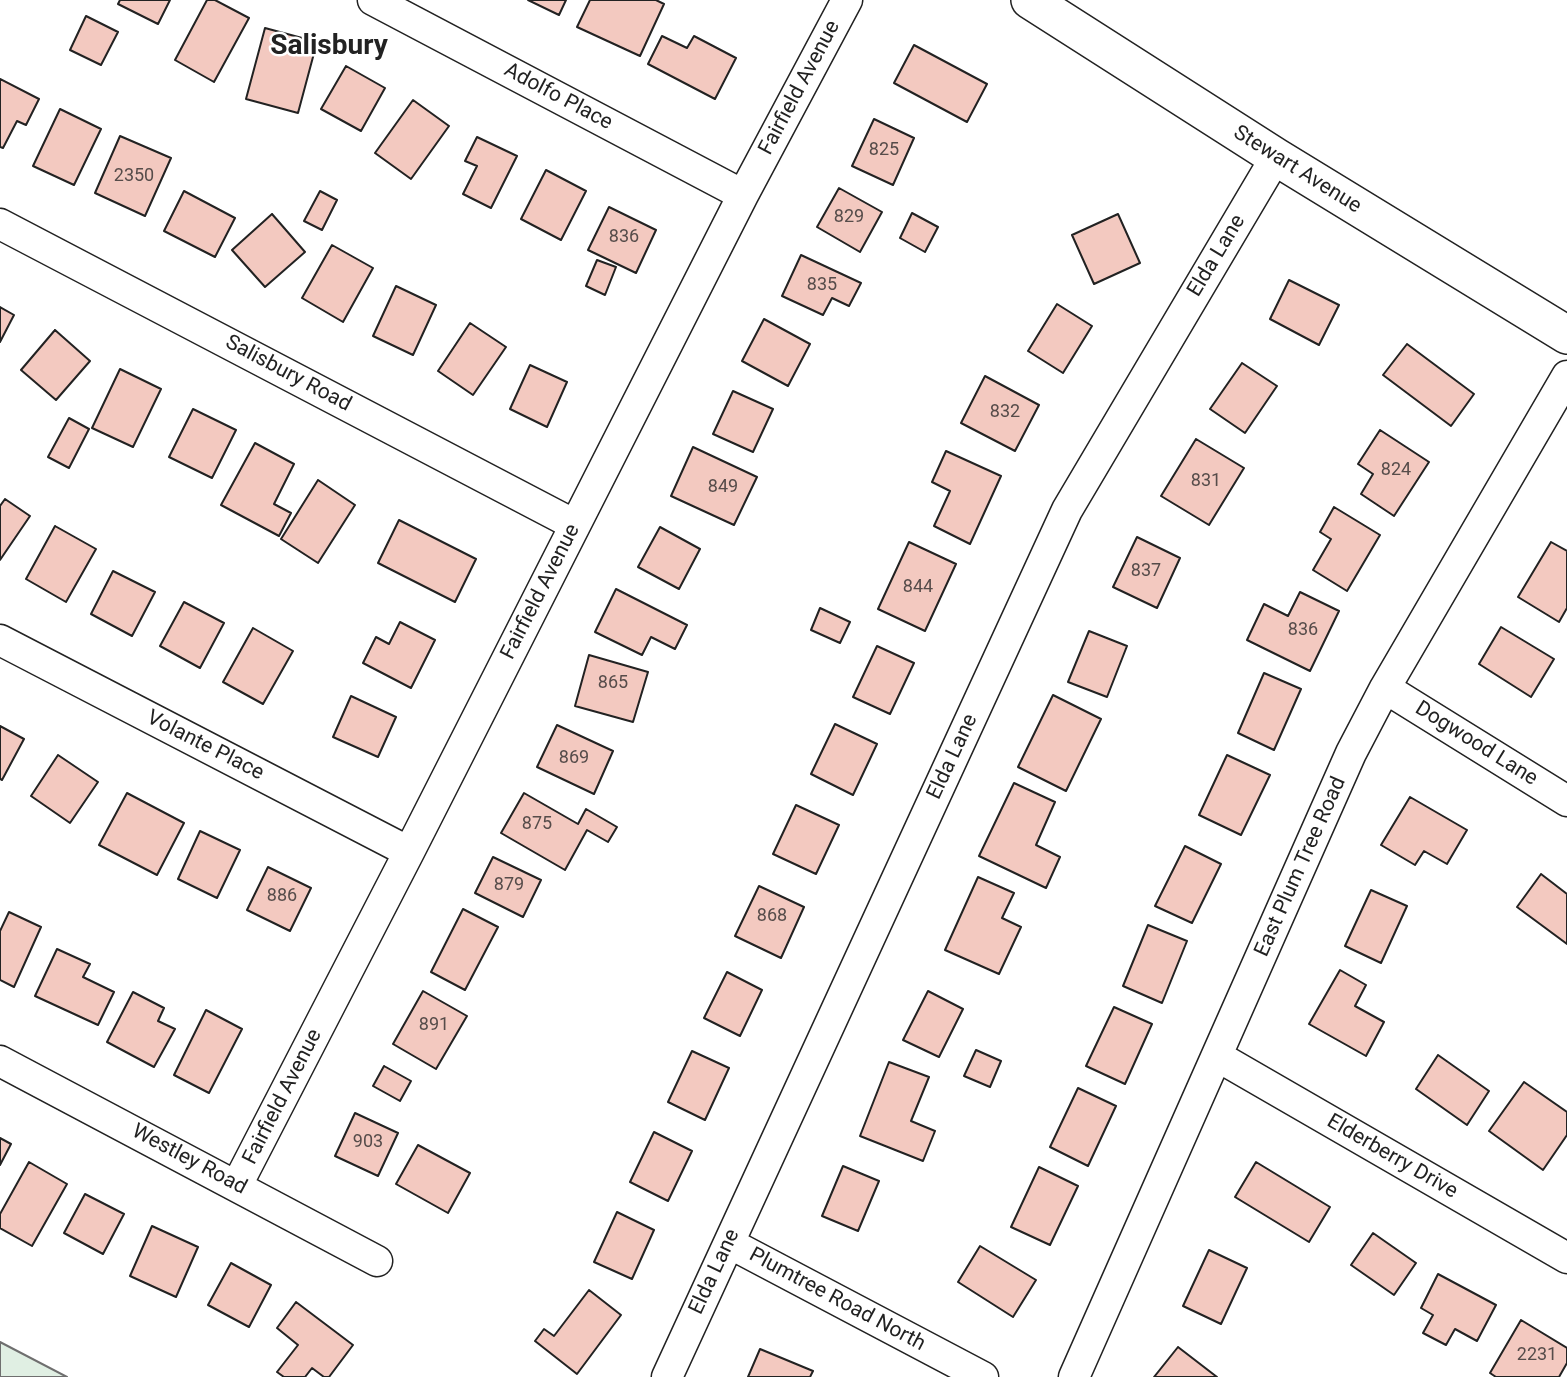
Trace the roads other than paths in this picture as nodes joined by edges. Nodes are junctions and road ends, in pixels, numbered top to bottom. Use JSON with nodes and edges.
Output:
{"nodes":[{"id":1,"x":373,"y":0,"type":"edge"},
{"id":2,"x":847,"y":0,"type":"edge"},
{"id":3,"x":1030,"y":0,"type":"edge"},
{"id":4,"x":1276,"y":157,"type":"junction"},
{"id":5,"x":743,"y":195,"type":"junction"},
{"id":6,"x":0,"y":224,"type":"edge"},
{"id":7,"x":1567,"y":335,"type":"edge"},
{"id":8,"x":1567,"y":376,"type":"edge"},
{"id":9,"x":575,"y":525,"type":"junction"},
{"id":10,"x":0,"y":640,"type":"edge"},
{"id":11,"x":1385,"y":688,"type":"junction"},
{"id":12,"x":1567,"y":801,"type":"edge"},
{"id":13,"x":409,"y":852,"type":"junction"},
{"id":14,"x":1217,"y":1056,"type":"junction"},
{"id":15,"x":0,"y":1061,"type":"edge"},
{"id":16,"x":237,"y":1185,"type":"junction"},
{"id":17,"x":729,"y":1243,"type":"junction"},
{"id":18,"x":1567,"y":1258,"type":"edge"},
{"id":19,"x":377,"y":1261,"type":"dead end"},
{"id":20,"x":667,"y":1377,"type":"edge"},
{"id":21,"x":983,"y":1377,"type":"edge"},
{"id":22,"x":1074,"y":1377,"type":"edge"}],
"edges":[{"from":1,"to":5,"type":"street","name":"Adolfo Place"},
{"from":2,"to":5,"type":"street","name":"Fairfield Avenue"},
{"from":3,"to":4,"type":"street","name":"Stewart Avenue"},
{"from":4,"to":7,"type":"street","name":"Stewart Avenue"},
{"from":4,"to":17,"type":"street","name":"Elda Lane"},
{"from":5,"to":9,"type":"street","name":"Fairfield Avenue"},
{"from":6,"to":9,"type":"street","name":"Salisbury Road"},
{"from":8,"to":11,"type":"street","name":"East Plum Tree Road"},
{"from":9,"to":13,"type":"street","name":"Fairfield Avenue"},
{"from":10,"to":13,"type":"street","name":"Volante Place"},
{"from":11,"to":12,"type":"street","name":"Dogwood Lane"},
{"from":11,"to":14,"type":"street","name":"East Plum Tree Road"},
{"from":13,"to":16,"type":"street","name":"Fairfield Avenue"},
{"from":14,"to":18,"type":"street","name":"Elderberry Drive"},
{"from":14,"to":22,"type":"street","name":"East Plum Tree Road"},
{"from":15,"to":16,"type":"street","name":"Westley Road"},
{"from":16,"to":19,"type":"street","name":"Westley Road"},
{"from":17,"to":20,"type":"street","name":"Elda Lane"},
{"from":17,"to":21,"type":"street","name":"Plumtree Road North"}]}
